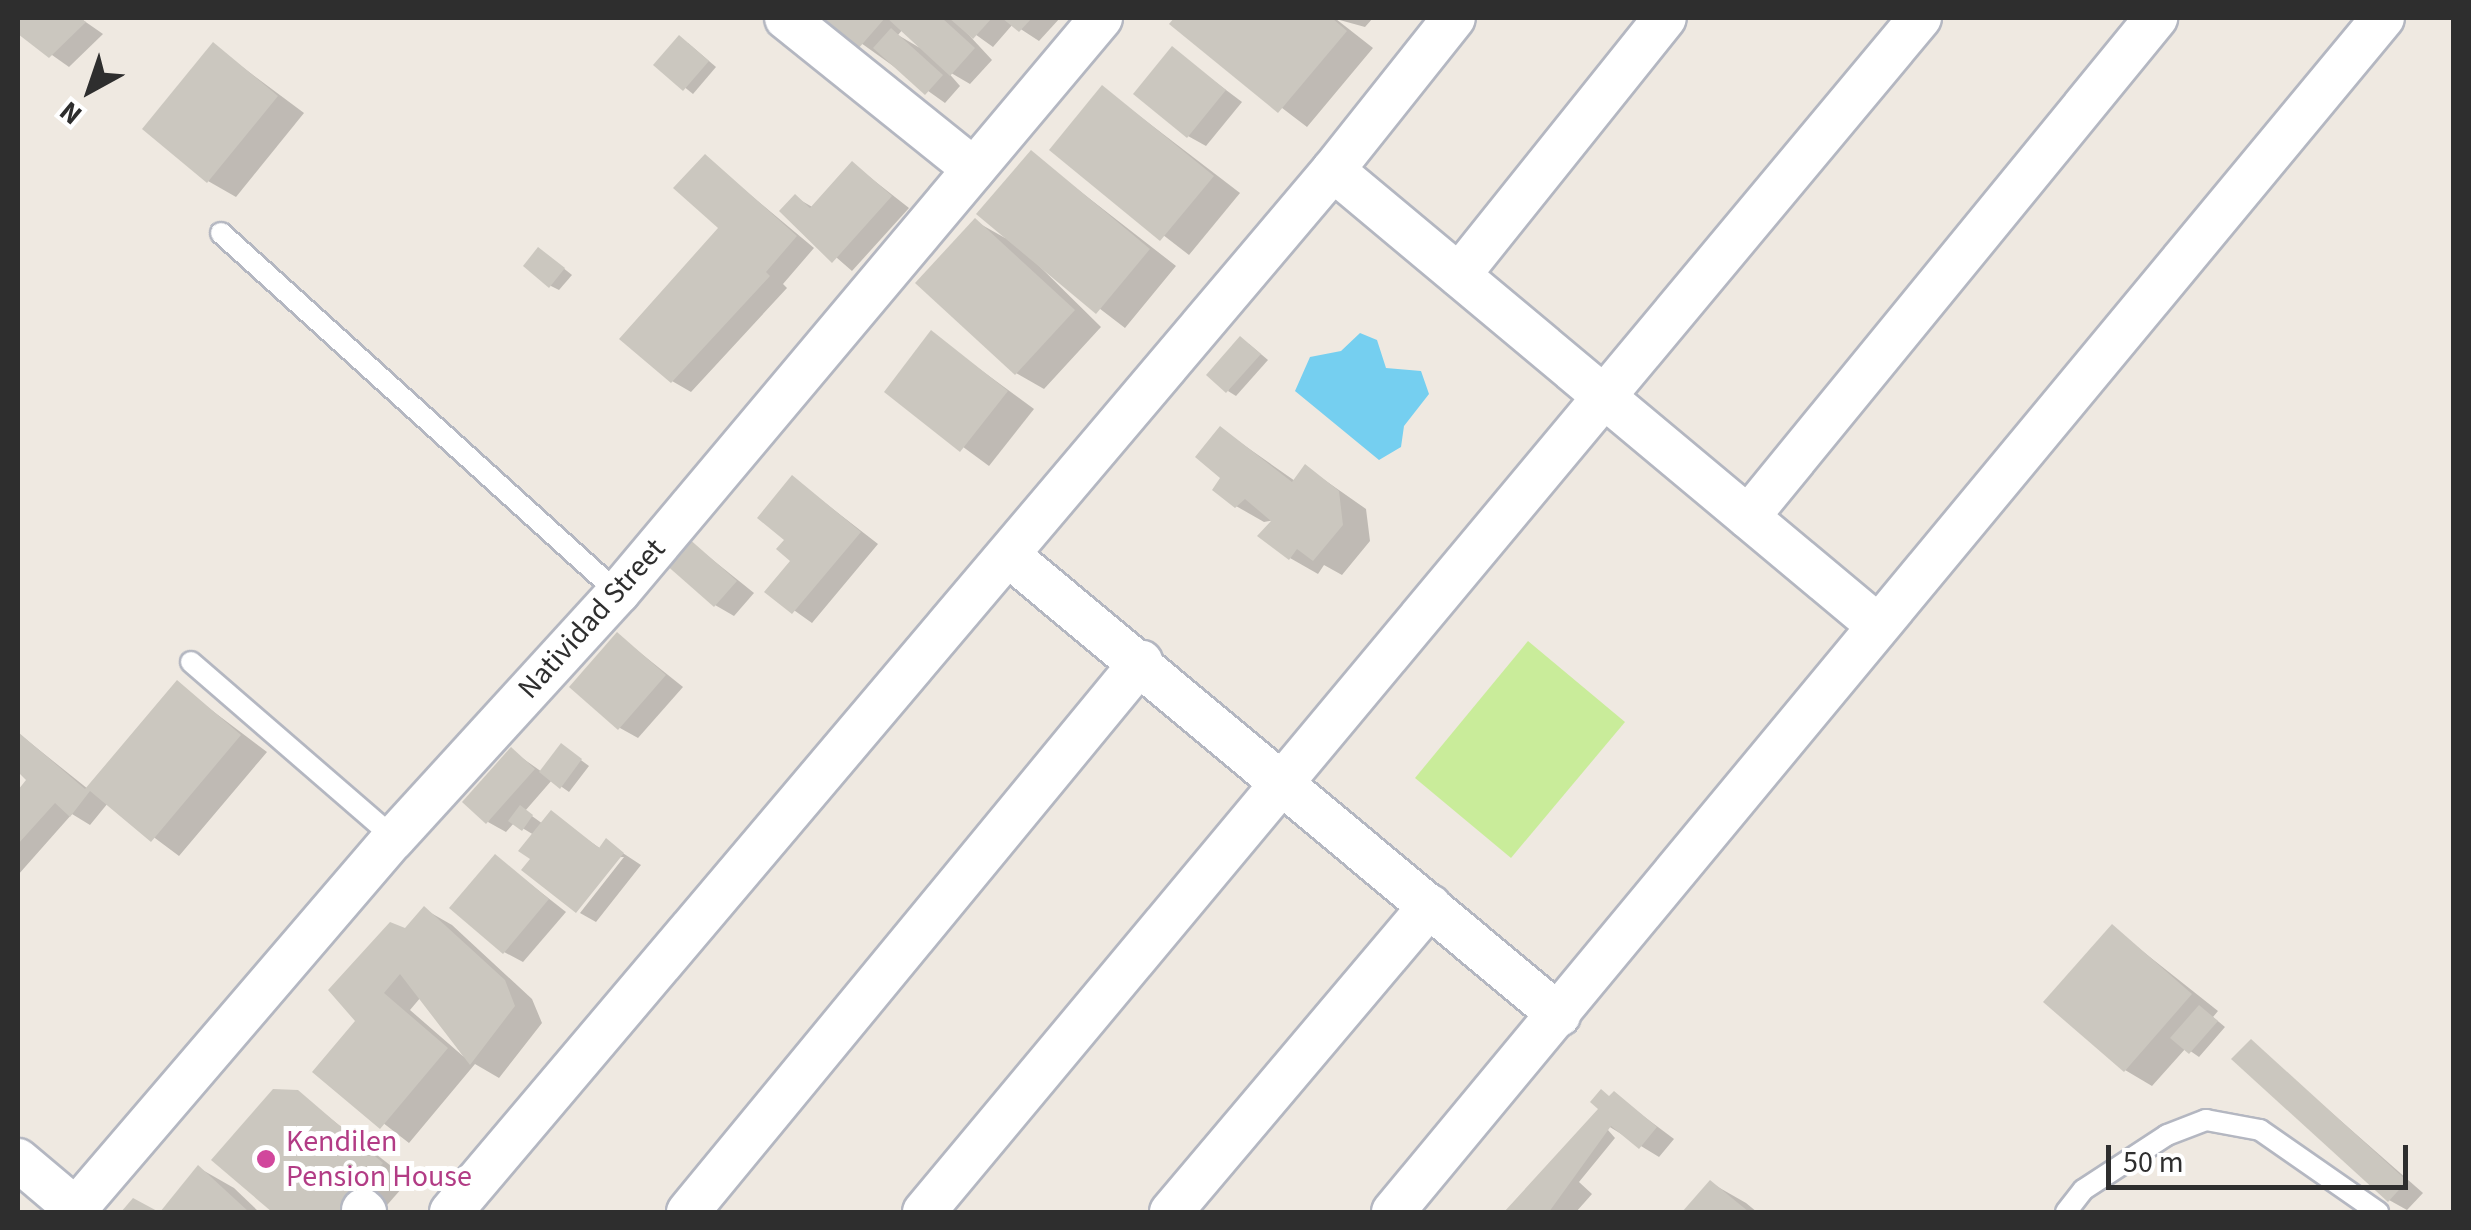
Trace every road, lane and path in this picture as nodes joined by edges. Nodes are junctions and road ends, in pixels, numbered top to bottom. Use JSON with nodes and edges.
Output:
{"nodes":[{"id":1,"x":786,"y":18,"type":"edge"},
{"id":2,"x":1102,"y":18,"type":"edge"},
{"id":3,"x":1454,"y":18,"type":"edge"},
{"id":4,"x":1665,"y":18,"type":"edge"},
{"id":5,"x":1920,"y":18,"type":"edge"},
{"id":6,"x":2156,"y":18,"type":"edge"},
{"id":7,"x":2383,"y":18,"type":"edge"},
{"id":8,"x":974,"y":169,"type":"junction"},
{"id":9,"x":1334,"y":170,"type":"junction"},
{"id":10,"x":221,"y":233,"type":"dead end"},
{"id":11,"x":1459,"y":276,"type":"junction"},
{"id":12,"x":1609,"y":398,"type":"junction"},
{"id":13,"x":1748,"y":518,"type":"junction"},
{"id":14,"x":1008,"y":555,"type":"junction"},
{"id":15,"x":618,"y":593,"type":"junction"},
{"id":16,"x":1876,"y":624,"type":"junction"},
{"id":17,"x":191,"y":662,"type":"dead end"},
{"id":18,"x":1141,"y":662,"type":"junction"},
{"id":19,"x":1281,"y":784,"type":"junction"},
{"id":20,"x":394,"y":838,"type":"junction"},
{"id":21,"x":1430,"y":906,"type":"junction"},
{"id":22,"x":1560,"y":1014,"type":"junction"},
{"id":23,"x":18,"y":1160,"type":"edge"},
{"id":24,"x":75,"y":1211,"type":"edge"},
{"id":25,"x":452,"y":1212,"type":"edge"},
{"id":26,"x":688,"y":1212,"type":"edge"},
{"id":27,"x":924,"y":1212,"type":"edge"},
{"id":28,"x":1171,"y":1212,"type":"edge"},
{"id":29,"x":1393,"y":1212,"type":"edge"},
{"id":30,"x":2066,"y":1212,"type":"edge"},
{"id":31,"x":2378,"y":1212,"type":"edge"}],
"edges":[{"from":1,"to":8,"type":"street"},
{"from":2,"to":8,"type":"street","name":"Natividad Street"},
{"from":3,"to":9,"type":"street"},
{"from":4,"to":11,"type":"street"},
{"from":5,"to":12,"type":"street"},
{"from":6,"to":13,"type":"street"},
{"from":7,"to":16,"type":"street"},
{"from":8,"to":15,"type":"street","name":"Natividad Street"},
{"from":9,"to":11,"type":"street"},
{"from":9,"to":14,"type":"street"},
{"from":10,"to":15,"type":"lane"},
{"from":11,"to":12,"type":"street"},
{"from":12,"to":13,"type":"street"},
{"from":12,"to":19,"type":"street"},
{"from":13,"to":16,"type":"street"},
{"from":14,"to":18,"type":"street"},
{"from":14,"to":25,"type":"street"},
{"from":15,"to":20,"type":"street","name":"Natividad Street"},
{"from":16,"to":22,"type":"street"},
{"from":17,"to":20,"type":"lane"},
{"from":18,"to":19,"type":"street"},
{"from":18,"to":26,"type":"street"},
{"from":19,"to":21,"type":"street"},
{"from":19,"to":27,"type":"street"},
{"from":20,"to":24,"type":"street","name":"Natividad Street"},
{"from":21,"to":22,"type":"street"},
{"from":21,"to":28,"type":"street"},
{"from":22,"to":29,"type":"street"},
{"from":23,"to":24,"type":"street"},
{"from":30,"to":31,"type":"lane"}]}
